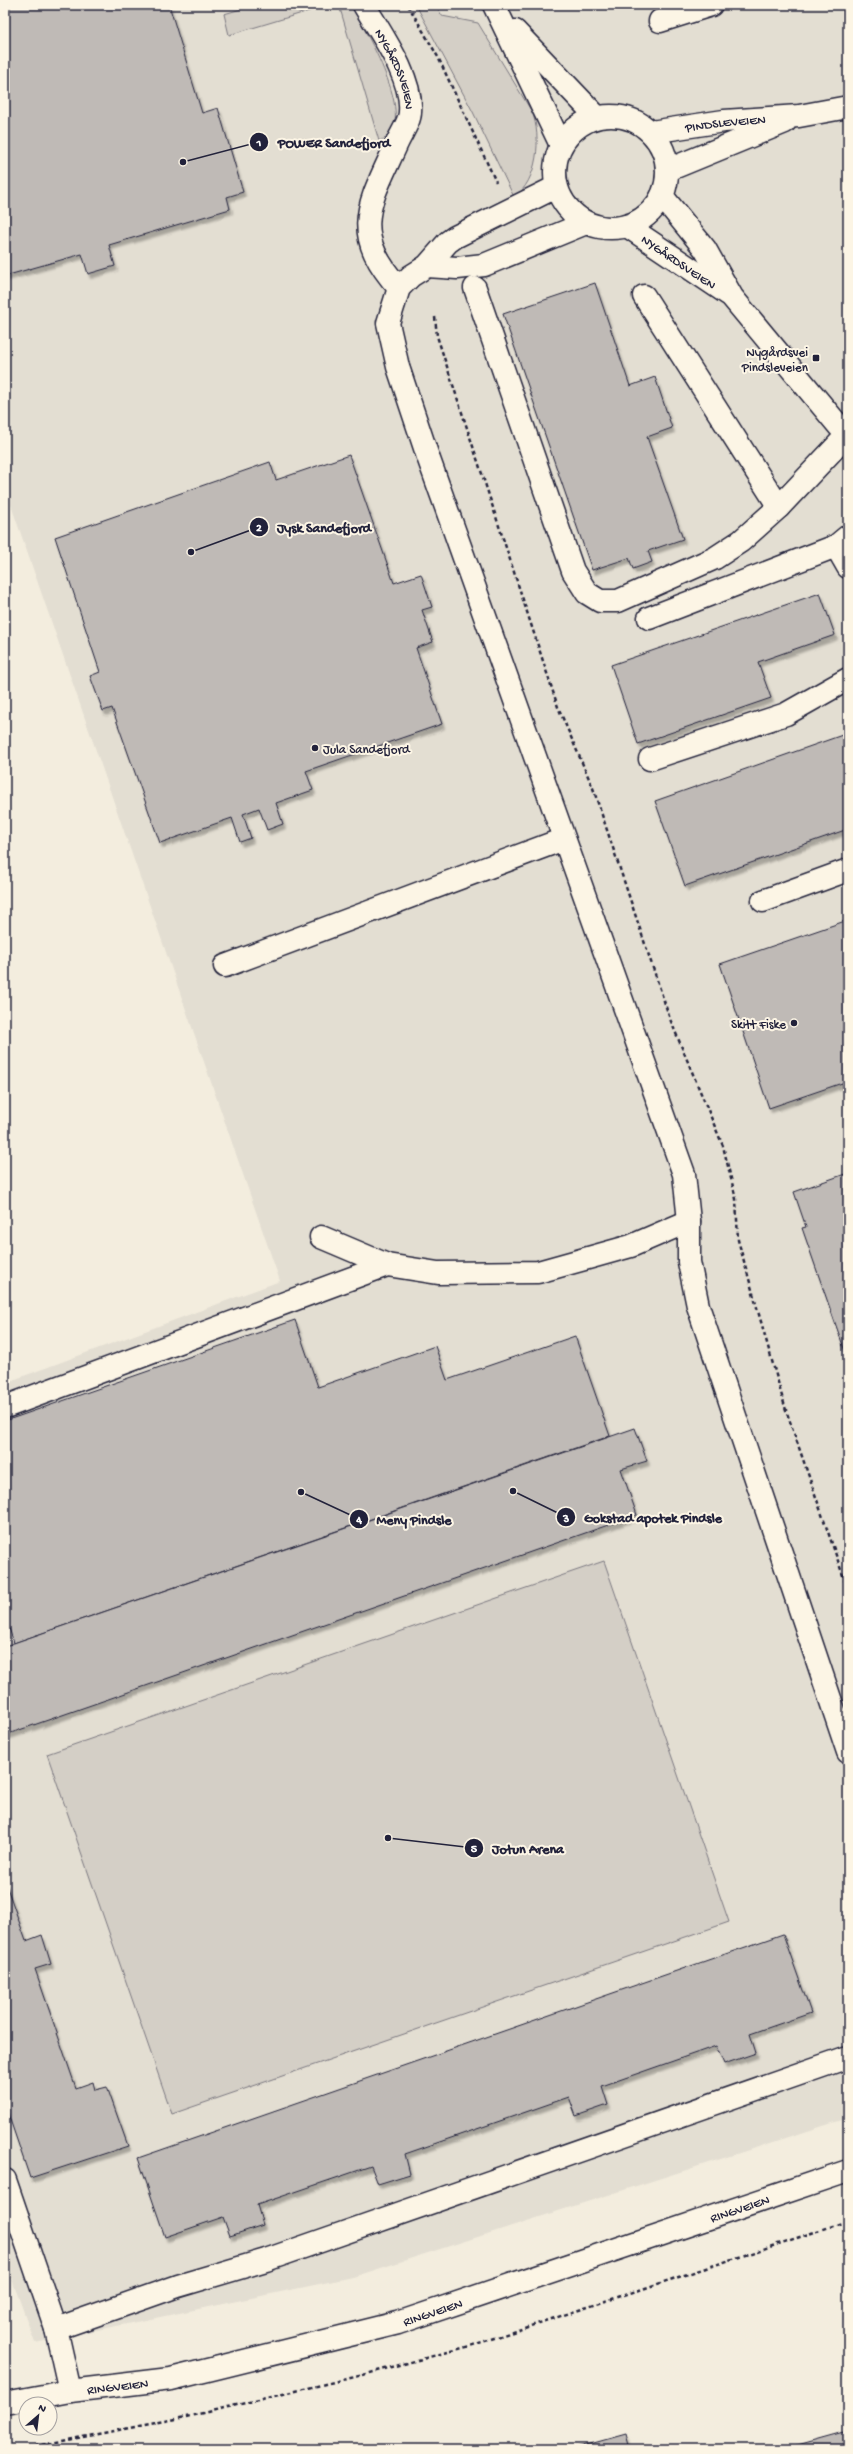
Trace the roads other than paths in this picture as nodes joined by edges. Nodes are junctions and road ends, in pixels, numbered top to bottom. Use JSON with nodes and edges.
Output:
{"nodes":[{"id":1,"x":364,"y":5,"type":"edge"},
{"id":2,"x":711,"y":5,"type":"edge"},
{"id":3,"x":498,"y":11,"type":"edge"},
{"id":4,"x":660,"y":21,"type":"dead end"},
{"id":5,"x":848,"y":107,"type":"edge"},
{"id":6,"x":799,"y":116,"type":"junction"},
{"id":7,"x":597,"y":117,"type":"junction"},
{"id":8,"x":651,"y":132,"type":"junction"},
{"id":9,"x":561,"y":145,"type":"junction"},
{"id":10,"x":668,"y":170,"type":"junction"},
{"id":11,"x":556,"y":187,"type":"junction"},
{"id":12,"x":662,"y":196,"type":"junction"},
{"id":13,"x":586,"y":223,"type":"junction"},
{"id":14,"x":627,"y":226,"type":"junction"},
{"id":15,"x":427,"y":266,"type":"junction"},
{"id":16,"x":398,"y":288,"type":"junction"},
{"id":17,"x":475,"y":288,"type":"dead end"},
{"id":18,"x":644,"y":296,"type":"dead end"},
{"id":19,"x":732,"y":296,"type":"junction"},
{"id":20,"x":848,"y":436,"type":"edge"},
{"id":21,"x":779,"y":507,"type":"junction"},
{"id":22,"x":842,"y":541,"type":"edge"},
{"id":23,"x":848,"y":567,"type":"edge"},
{"id":24,"x":649,"y":618,"type":"dead end"},
{"id":25,"x":848,"y":679,"type":"edge"},
{"id":26,"x":650,"y":759,"type":"dead end"},
{"id":27,"x":564,"y":840,"type":"junction"},
{"id":28,"x":848,"y":870,"type":"edge"},
{"id":29,"x":764,"y":901,"type":"dead end"},
{"id":30,"x":225,"y":966,"type":"dead end"},
{"id":31,"x":689,"y":1221,"type":"junction"},
{"id":32,"x":321,"y":1237,"type":"dead end"},
{"id":33,"x":387,"y":1265,"type":"junction"},
{"id":34,"x":5,"y":1407,"type":"edge"},
{"id":35,"x":848,"y":1752,"type":"edge"},
{"id":36,"x":848,"y":2057,"type":"edge"},
{"id":37,"x":848,"y":2171,"type":"edge"},
{"id":38,"x":5,"y":2180,"type":"edge"},
{"id":39,"x":56,"y":2329,"type":"junction"},
{"id":40,"x":70,"y":2391,"type":"junction"},
{"id":41,"x":5,"y":2403,"type":"edge"}],
"edges":[{"from":1,"to":16,"type":"street","name":"NYGÅRDSVEIEN"},
{"from":2,"to":4,"type":"street"},
{"from":3,"to":7,"type":"street"},
{"from":3,"to":9,"type":"street"},
{"from":5,"to":6,"type":"street","name":"PINDSLEVEIEN"},
{"from":6,"to":8,"type":"street","name":"PINDSLEVEIEN"},
{"from":6,"to":10,"type":"street","name":"PINDSLEVEIEN"},
{"from":7,"to":8,"type":"street"},
{"from":7,"to":9,"type":"street"},
{"from":8,"to":10,"type":"street"},
{"from":9,"to":11,"type":"street"},
{"from":10,"to":12,"type":"street"},
{"from":11,"to":13,"type":"street"},
{"from":11,"to":15,"type":"street"},
{"from":12,"to":14,"type":"street"},
{"from":12,"to":19,"type":"street","name":"NYGÅRDSVEIEN"},
{"from":13,"to":14,"type":"street"},
{"from":13,"to":15,"type":"street"},
{"from":14,"to":19,"type":"street","name":"NYGÅRDSVEIEN"},
{"from":15,"to":16,"type":"street"},
{"from":16,"to":27,"type":"street"},
{"from":17,"to":21,"type":"street"},
{"from":18,"to":21,"type":"street"},
{"from":19,"to":20,"type":"street","name":"NYGÅRDSVEIEN"},
{"from":20,"to":21,"type":"street"},
{"from":22,"to":23,"type":"street"},
{"from":22,"to":24,"type":"street"},
{"from":25,"to":26,"type":"street"},
{"from":27,"to":30,"type":"street"},
{"from":27,"to":31,"type":"street"},
{"from":28,"to":29,"type":"street"},
{"from":31,"to":33,"type":"street"},
{"from":31,"to":35,"type":"street"},
{"from":32,"to":33,"type":"street"},
{"from":33,"to":34,"type":"street"},
{"from":36,"to":39,"type":"street"},
{"from":37,"to":40,"type":"street","name":"RINGVEIEN"},
{"from":38,"to":39,"type":"street"},
{"from":39,"to":40,"type":"street"},
{"from":40,"to":41,"type":"street","name":"RINGVEIEN"}]}
